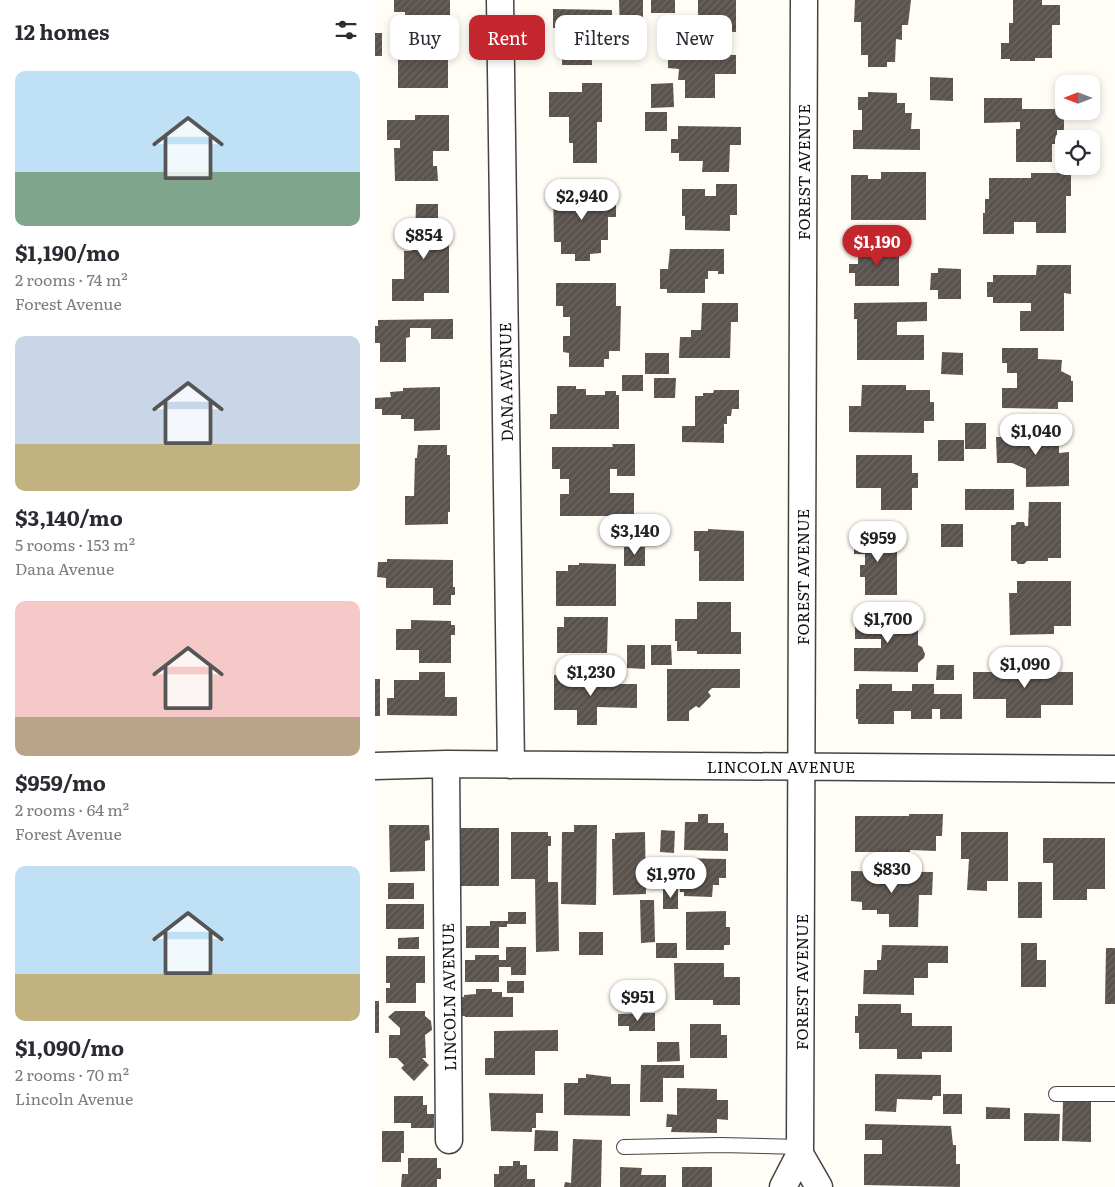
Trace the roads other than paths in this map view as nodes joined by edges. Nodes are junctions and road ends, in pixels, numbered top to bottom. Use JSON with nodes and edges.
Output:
{"nodes":[{"id":1,"x":500,"y":0,"type":"edge"},
{"id":2,"x":804,"y":0,"type":"edge"},
{"id":3,"x":446,"y":764,"type":"junction"},
{"id":4,"x":511,"y":765,"type":"junction"},
{"id":5,"x":375,"y":766,"type":"edge"},
{"id":6,"x":801,"y":766,"type":"junction"},
{"id":7,"x":1115,"y":769,"type":"edge"},
{"id":8,"x":1055,"y":1094,"type":"dead end"},
{"id":9,"x":1115,"y":1094,"type":"edge"},
{"id":10,"x":449,"y":1140,"type":"dead end"},
{"id":11,"x":623,"y":1148,"type":"dead end"},
{"id":12,"x":801,"y":1151,"type":"junction"},
{"id":13,"x":783,"y":1187,"type":"edge"},
{"id":14,"x":819,"y":1187,"type":"edge"}],
"edges":[{"from":1,"to":4,"type":"street","name":"DANA AVENUE"},
{"from":2,"to":6,"type":"street","name":"FOREST AVENUE"},
{"from":3,"to":4,"type":"street","name":"LINCOLN AVENUE"},
{"from":3,"to":5,"type":"street","name":"LINCOLN AVENUE"},
{"from":3,"to":10,"type":"street","name":"LINCOLN AVENUE"},
{"from":4,"to":6,"type":"street","name":"LINCOLN AVENUE"},
{"from":6,"to":7,"type":"street","name":"LINCOLN AVENUE"},
{"from":6,"to":12,"type":"street","name":"FOREST AVENUE"},
{"from":8,"to":9,"type":"lane"},
{"from":11,"to":12,"type":"lane"},
{"from":12,"to":13,"type":"street","name":"FOREST AVENUE"},
{"from":12,"to":14,"type":"street","name":"FOREST AVENUE"}]}
